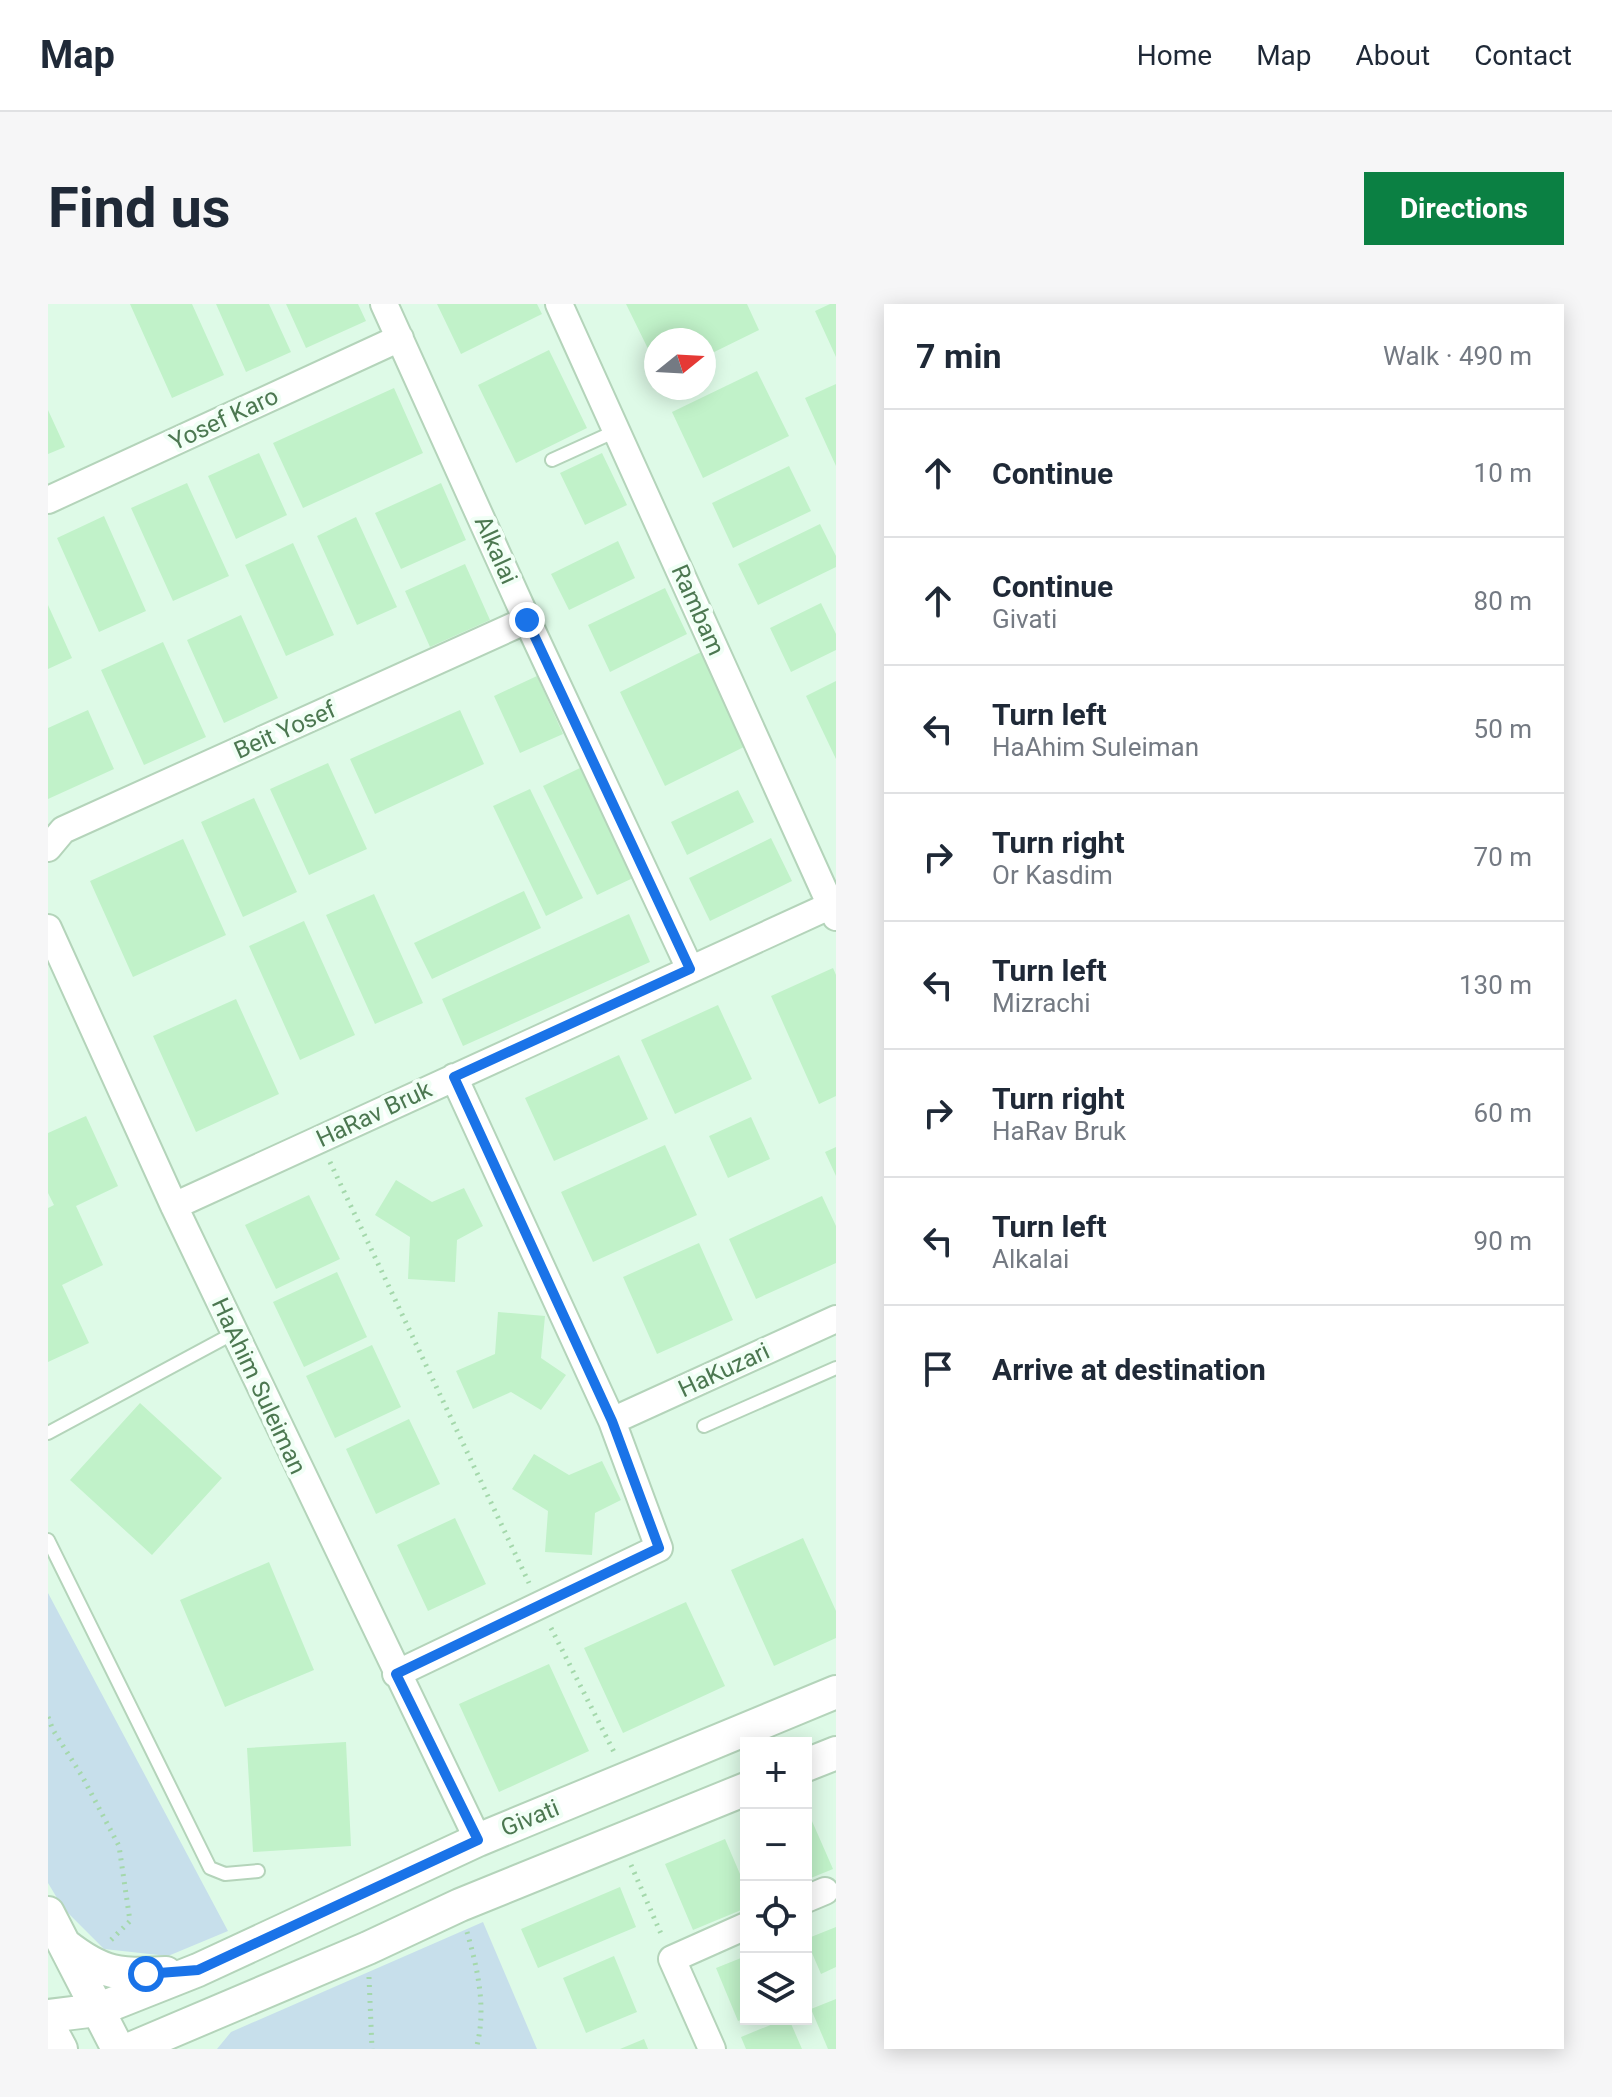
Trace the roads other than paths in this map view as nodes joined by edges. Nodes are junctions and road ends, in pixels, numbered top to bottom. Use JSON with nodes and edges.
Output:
{"nodes":[{"id":1,"x":384,"y":304,"type":"edge"},
{"id":2,"x":559,"y":304,"type":"edge"},
{"id":3,"x":400,"y":338,"type":"junction"},
{"id":4,"x":616,"y":431,"type":"junction"},
{"id":5,"x":552,"y":460,"type":"dead end"},
{"id":6,"x":48,"y":500,"type":"edge"},
{"id":7,"x":527,"y":620,"type":"junction"},
{"id":8,"x":48,"y":848,"type":"edge"},
{"id":9,"x":834,"y":908,"type":"edge"},
{"id":10,"x":51,"y":943,"type":"edge"},
{"id":11,"x":690,"y":969,"type":"junction"},
{"id":12,"x":454,"y":1077,"type":"junction"},
{"id":13,"x":174,"y":1206,"type":"junction"},
{"id":14,"x":836,"y":1319,"type":"edge"},
{"id":15,"x":234,"y":1333,"type":"junction"},
{"id":16,"x":836,"y":1368,"type":"edge"},
{"id":17,"x":612,"y":1421,"type":"junction"},
{"id":18,"x":704,"y":1426,"type":"dead end"},
{"id":19,"x":48,"y":1433,"type":"edge"},
{"id":20,"x":48,"y":1540,"type":"edge"},
{"id":21,"x":396,"y":1674,"type":"junction"},
{"id":22,"x":836,"y":1692,"type":"edge"},
{"id":23,"x":836,"y":1753,"type":"edge"},
{"id":24,"x":812,"y":1763,"type":"edge"},
{"id":25,"x":740,"y":1791,"type":"edge"},
{"id":26,"x":478,"y":1840,"type":"junction"},
{"id":27,"x":258,"y":1871,"type":"dead end"},
{"id":28,"x":48,"y":1913,"type":"edge"},
{"id":29,"x":740,"y":1929,"type":"edge"},
{"id":30,"x":76,"y":1954,"type":"junction"},
{"id":31,"x":198,"y":1970,"type":"junction"},
{"id":32,"x":97,"y":2010,"type":"junction"},
{"id":33,"x":48,"y":2016,"type":"edge"},
{"id":34,"x":48,"y":2025,"type":"edge"},
{"id":35,"x":183,"y":2036,"type":"edge"},
{"id":36,"x":61,"y":2049,"type":"edge"},
{"id":37,"x":118,"y":2049,"type":"edge"},
{"id":38,"x":130,"y":2049,"type":"edge"},
{"id":39,"x":712,"y":2049,"type":"edge"}],
"edges":[{"from":1,"to":3,"type":"street","name":"Alkalai"},
{"from":2,"to":4,"type":"street","name":"Rambam"},
{"from":3,"to":6,"type":"street","name":"Yosef Karo"},
{"from":3,"to":7,"type":"street","name":"Alkalai"},
{"from":4,"to":5,"type":"lane"},
{"from":4,"to":9,"type":"street","name":"Rambam"},
{"from":7,"to":8,"type":"street","name":"Beit Yosef"},
{"from":7,"to":11,"type":"street","name":"Alkalai"},
{"from":9,"to":11,"type":"street","name":"HaRav Bruk"},
{"from":10,"to":13,"type":"street","name":"HaAhim Suleiman"},
{"from":11,"to":12,"type":"street","name":"HaRav Bruk"},
{"from":12,"to":13,"type":"street","name":"HaRav Bruk"},
{"from":12,"to":17,"type":"street"},
{"from":13,"to":15,"type":"street","name":"HaAhim Suleiman"},
{"from":14,"to":17,"type":"street","name":"HaKuzari"},
{"from":15,"to":19,"type":"lane"},
{"from":15,"to":21,"type":"street","name":"HaAhim Suleiman"},
{"from":16,"to":18,"type":"lane"},
{"from":17,"to":21,"type":"street"},
{"from":20,"to":27,"type":"lane"},
{"from":21,"to":26,"type":"street","name":"HaAhim Suleiman"},
{"from":22,"to":26,"type":"street","name":"Givati"},
{"from":23,"to":24,"type":"street"},
{"from":25,"to":35,"type":"street"},
{"from":26,"to":31,"type":"street","name":"Givati"},
{"from":28,"to":30,"type":"street"},
{"from":29,"to":39,"type":"street"},
{"from":30,"to":31,"type":"street"},
{"from":30,"to":32,"type":"street"},
{"from":31,"to":32,"type":"street","name":"Givati"},
{"from":32,"to":33,"type":"street","name":"Givati"},
{"from":32,"to":37,"type":"street"},
{"from":34,"to":36,"type":"street"},
{"from":35,"to":38,"type":"street"}]}
